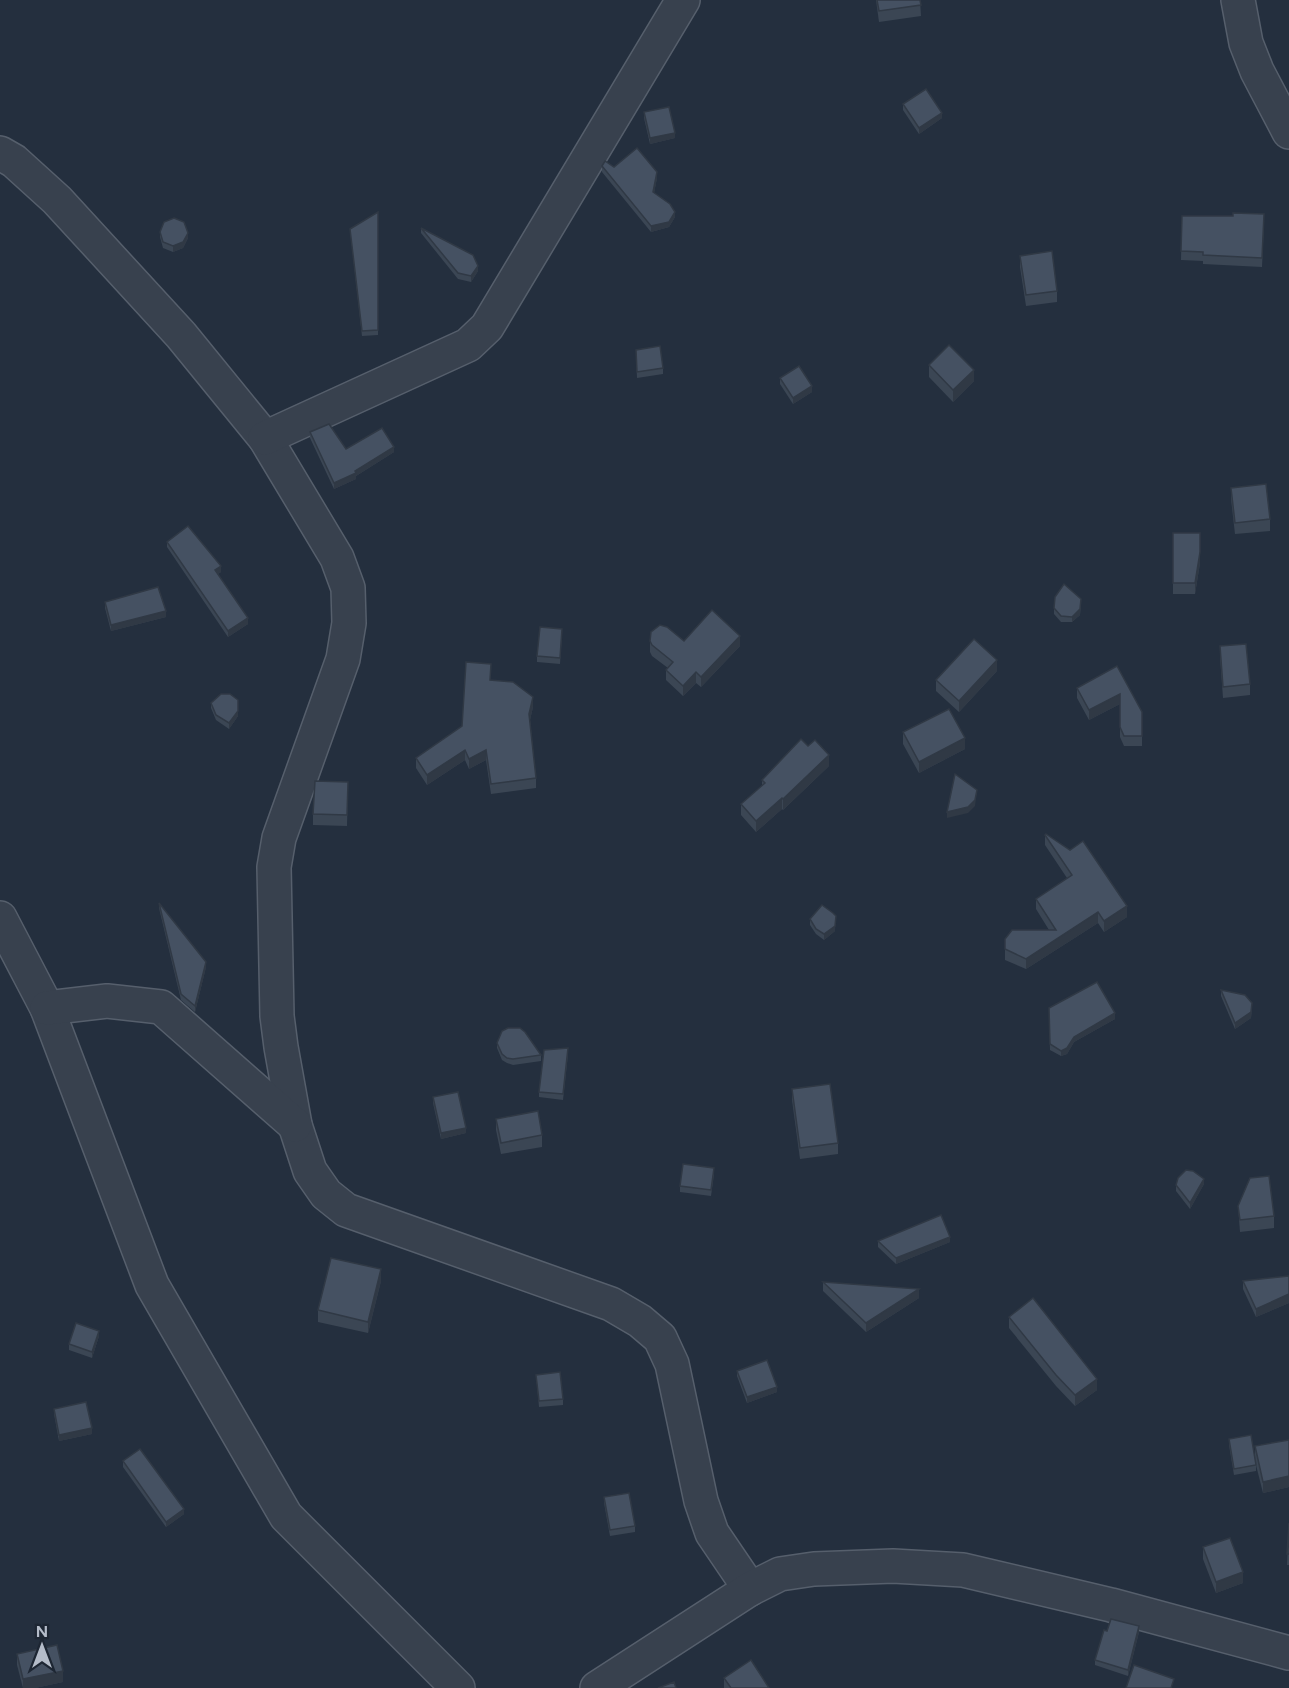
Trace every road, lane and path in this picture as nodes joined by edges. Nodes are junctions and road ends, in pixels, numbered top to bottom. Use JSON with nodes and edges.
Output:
{"nodes":[{"id":1,"x":683,"y":0,"type":"edge"},
{"id":2,"x":1238,"y":0,"type":"edge"},
{"id":3,"x":1289,"y":132,"type":"edge"},
{"id":4,"x":0,"y":153,"type":"edge"},
{"id":5,"x":265,"y":438,"type":"junction"},
{"id":6,"x":0,"y":918,"type":"edge"},
{"id":7,"x":46,"y":1008,"type":"junction"},
{"id":8,"x":296,"y":1125,"type":"junction"},
{"id":9,"x":750,"y":1588,"type":"junction"},
{"id":10,"x":1289,"y":1653,"type":"edge"},
{"id":11,"x":458,"y":1688,"type":"edge"},
{"id":12,"x":597,"y":1688,"type":"edge"}],
"edges":[{"from":1,"to":5,"type":"street"},
{"from":2,"to":3,"type":"street"},
{"from":4,"to":5,"type":"street"},
{"from":5,"to":8,"type":"street"},
{"from":6,"to":7,"type":"street"},
{"from":7,"to":8,"type":"street"},
{"from":7,"to":11,"type":"street"},
{"from":8,"to":9,"type":"street"},
{"from":9,"to":10,"type":"street"},
{"from":9,"to":12,"type":"street"}]}
